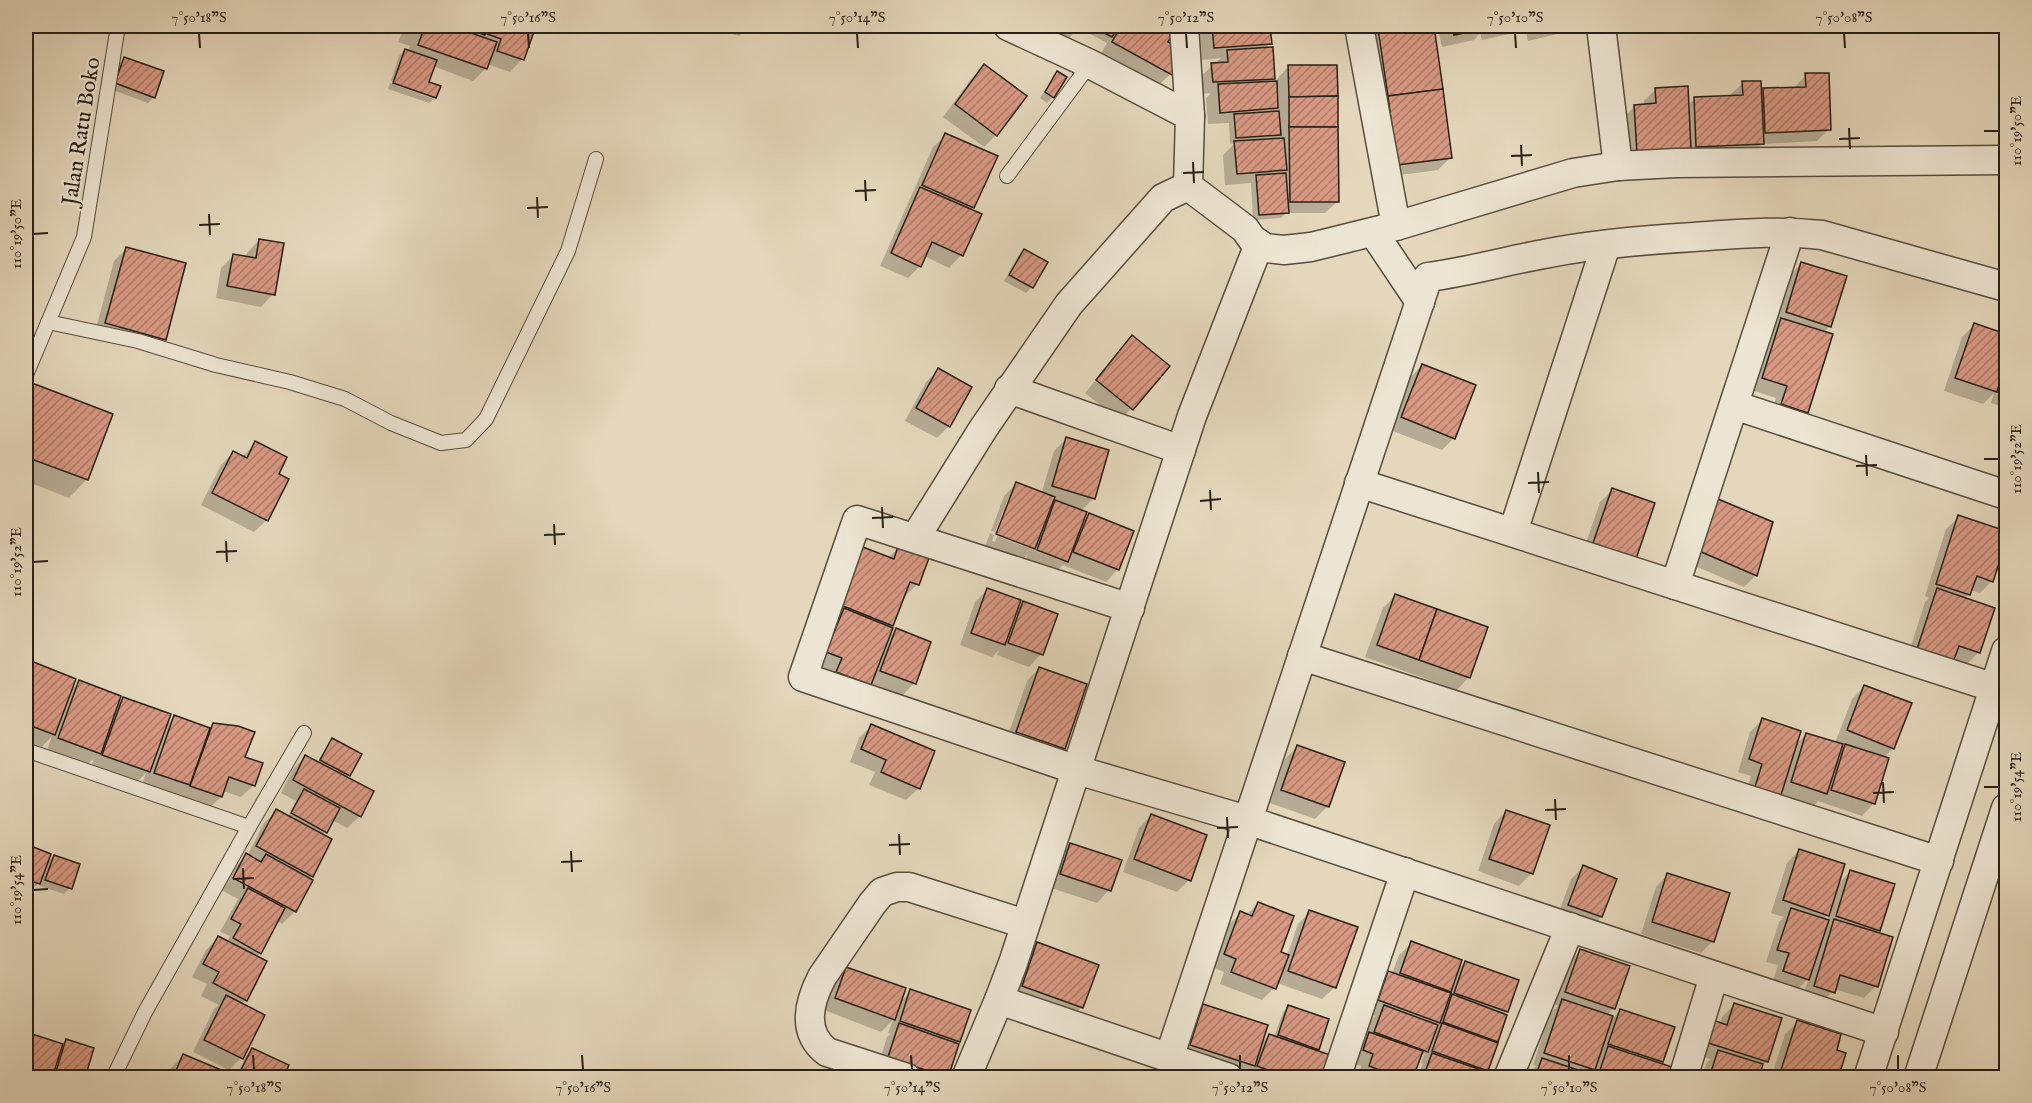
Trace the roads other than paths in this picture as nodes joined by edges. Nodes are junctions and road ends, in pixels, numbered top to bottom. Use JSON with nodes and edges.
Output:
{"nodes":[{"id":1,"x":118,"y":26,"type":"edge"},
{"id":2,"x":1008,"y":26,"type":"edge"},
{"id":3,"x":1184,"y":26,"type":"edge"},
{"id":4,"x":1359,"y":26,"type":"edge"},
{"id":5,"x":1601,"y":26,"type":"edge"},
{"id":6,"x":1090,"y":64,"type":"junction"},
{"id":7,"x":1190,"y":116,"type":"junction"},
{"id":8,"x":596,"y":159,"type":"dead end"},
{"id":9,"x":2007,"y":160,"type":"edge"},
{"id":10,"x":1618,"y":166,"type":"junction"},
{"id":11,"x":1007,"y":176,"type":"dead end"},
{"id":12,"x":1188,"y":186,"type":"junction"},
{"id":13,"x":1384,"y":229,"type":"junction"},
{"id":14,"x":1790,"y":232,"type":"junction"},
{"id":15,"x":1258,"y":244,"type":"junction"},
{"id":16,"x":1606,"y":245,"type":"junction"},
{"id":17,"x":2007,"y":287,"type":"edge"},
{"id":18,"x":1420,"y":302,"type":"junction"},
{"id":19,"x":48,"y":322,"type":"junction"},
{"id":20,"x":26,"y":375,"type":"edge"},
{"id":21,"x":1009,"y":389,"type":"junction"},
{"id":22,"x":1734,"y":405,"type":"junction"},
{"id":23,"x":1180,"y":450,"type":"junction"},
{"id":24,"x":1359,"y":483,"type":"junction"},
{"id":25,"x":2007,"y":495,"type":"edge"},
{"id":26,"x":1514,"y":532,"type":"junction"},
{"id":27,"x":915,"y":538,"type":"junction"},
{"id":28,"x":1676,"y":585,"type":"junction"},
{"id":29,"x":1130,"y":608,"type":"junction"},
{"id":30,"x":2007,"y":651,"type":"edge"},
{"id":31,"x":1302,"y":656,"type":"junction"},
{"id":32,"x":1995,"y":688,"type":"junction"},
{"id":33,"x":304,"y":734,"type":"dead end"},
{"id":34,"x":26,"y":750,"type":"edge"},
{"id":35,"x":1077,"y":770,"type":"junction"},
{"id":36,"x":2007,"y":808,"type":"edge"},
{"id":37,"x":1247,"y":820,"type":"junction"},
{"id":38,"x":249,"y":827,"type":"junction"},
{"id":39,"x":1939,"y":861,"type":"junction"},
{"id":40,"x":1405,"y":872,"type":"junction"},
{"id":41,"x":1025,"y":924,"type":"junction"},
{"id":42,"x":1570,"y":927,"type":"junction"},
{"id":43,"x":1714,"y":976,"type":"junction"},
{"id":44,"x":999,"y":1000,"type":"junction"},
{"id":45,"x":1884,"y":1032,"type":"junction"},
{"id":46,"x":1169,"y":1058,"type":"junction"},
{"id":47,"x":113,"y":1077,"type":"edge"},
{"id":48,"x":907,"y":1077,"type":"edge"},
{"id":49,"x":966,"y":1077,"type":"edge"},
{"id":50,"x":1229,"y":1077,"type":"edge"},
{"id":51,"x":1336,"y":1077,"type":"edge"},
{"id":52,"x":1508,"y":1077,"type":"edge"},
{"id":53,"x":1683,"y":1077,"type":"edge"},
{"id":54,"x":1868,"y":1077,"type":"edge"},
{"id":55,"x":1918,"y":1077,"type":"edge"}],
"edges":[{"from":1,"to":19,"type":"lane","name":"Jalan Ratu Boko"},
{"from":2,"to":6,"type":"street"},
{"from":3,"to":7,"type":"street"},
{"from":4,"to":13,"type":"street"},
{"from":5,"to":10,"type":"street"},
{"from":6,"to":7,"type":"street"},
{"from":6,"to":11,"type":"lane"},
{"from":7,"to":12,"type":"street"},
{"from":8,"to":19,"type":"lane"},
{"from":9,"to":10,"type":"street"},
{"from":10,"to":13,"type":"street"},
{"from":12,"to":15,"type":"street"},
{"from":12,"to":21,"type":"street"},
{"from":13,"to":15,"type":"street"},
{"from":13,"to":18,"type":"street"},
{"from":14,"to":16,"type":"street"},
{"from":14,"to":17,"type":"street"},
{"from":14,"to":22,"type":"street"},
{"from":15,"to":23,"type":"street"},
{"from":16,"to":18,"type":"street"},
{"from":16,"to":26,"type":"street"},
{"from":18,"to":24,"type":"street"},
{"from":19,"to":20,"type":"lane","name":"Jalan Ratu Boko"},
{"from":21,"to":23,"type":"street"},
{"from":21,"to":27,"type":"street"},
{"from":22,"to":25,"type":"street"},
{"from":22,"to":28,"type":"street"},
{"from":23,"to":29,"type":"street"},
{"from":24,"to":26,"type":"street"},
{"from":24,"to":31,"type":"street"},
{"from":26,"to":28,"type":"street"},
{"from":27,"to":29,"type":"street"},
{"from":27,"to":35,"type":"street"},
{"from":28,"to":32,"type":"street"},
{"from":29,"to":35,"type":"street"},
{"from":30,"to":32,"type":"street"},
{"from":31,"to":37,"type":"street"},
{"from":31,"to":39,"type":"street"},
{"from":32,"to":39,"type":"street"},
{"from":33,"to":38,"type":"lane"},
{"from":34,"to":38,"type":"lane"},
{"from":35,"to":37,"type":"street"},
{"from":35,"to":41,"type":"street"},
{"from":36,"to":55,"type":"street"},
{"from":37,"to":40,"type":"street"},
{"from":37,"to":46,"type":"street"},
{"from":38,"to":47,"type":"lane"},
{"from":39,"to":45,"type":"street"},
{"from":40,"to":42,"type":"street"},
{"from":40,"to":51,"type":"street"},
{"from":41,"to":44,"type":"street"},
{"from":41,"to":48,"type":"street"},
{"from":42,"to":43,"type":"street"},
{"from":42,"to":52,"type":"street"},
{"from":43,"to":45,"type":"street"},
{"from":43,"to":53,"type":"street"},
{"from":44,"to":46,"type":"street"},
{"from":44,"to":49,"type":"street"},
{"from":45,"to":54,"type":"street"},
{"from":46,"to":50,"type":"street"}]}
